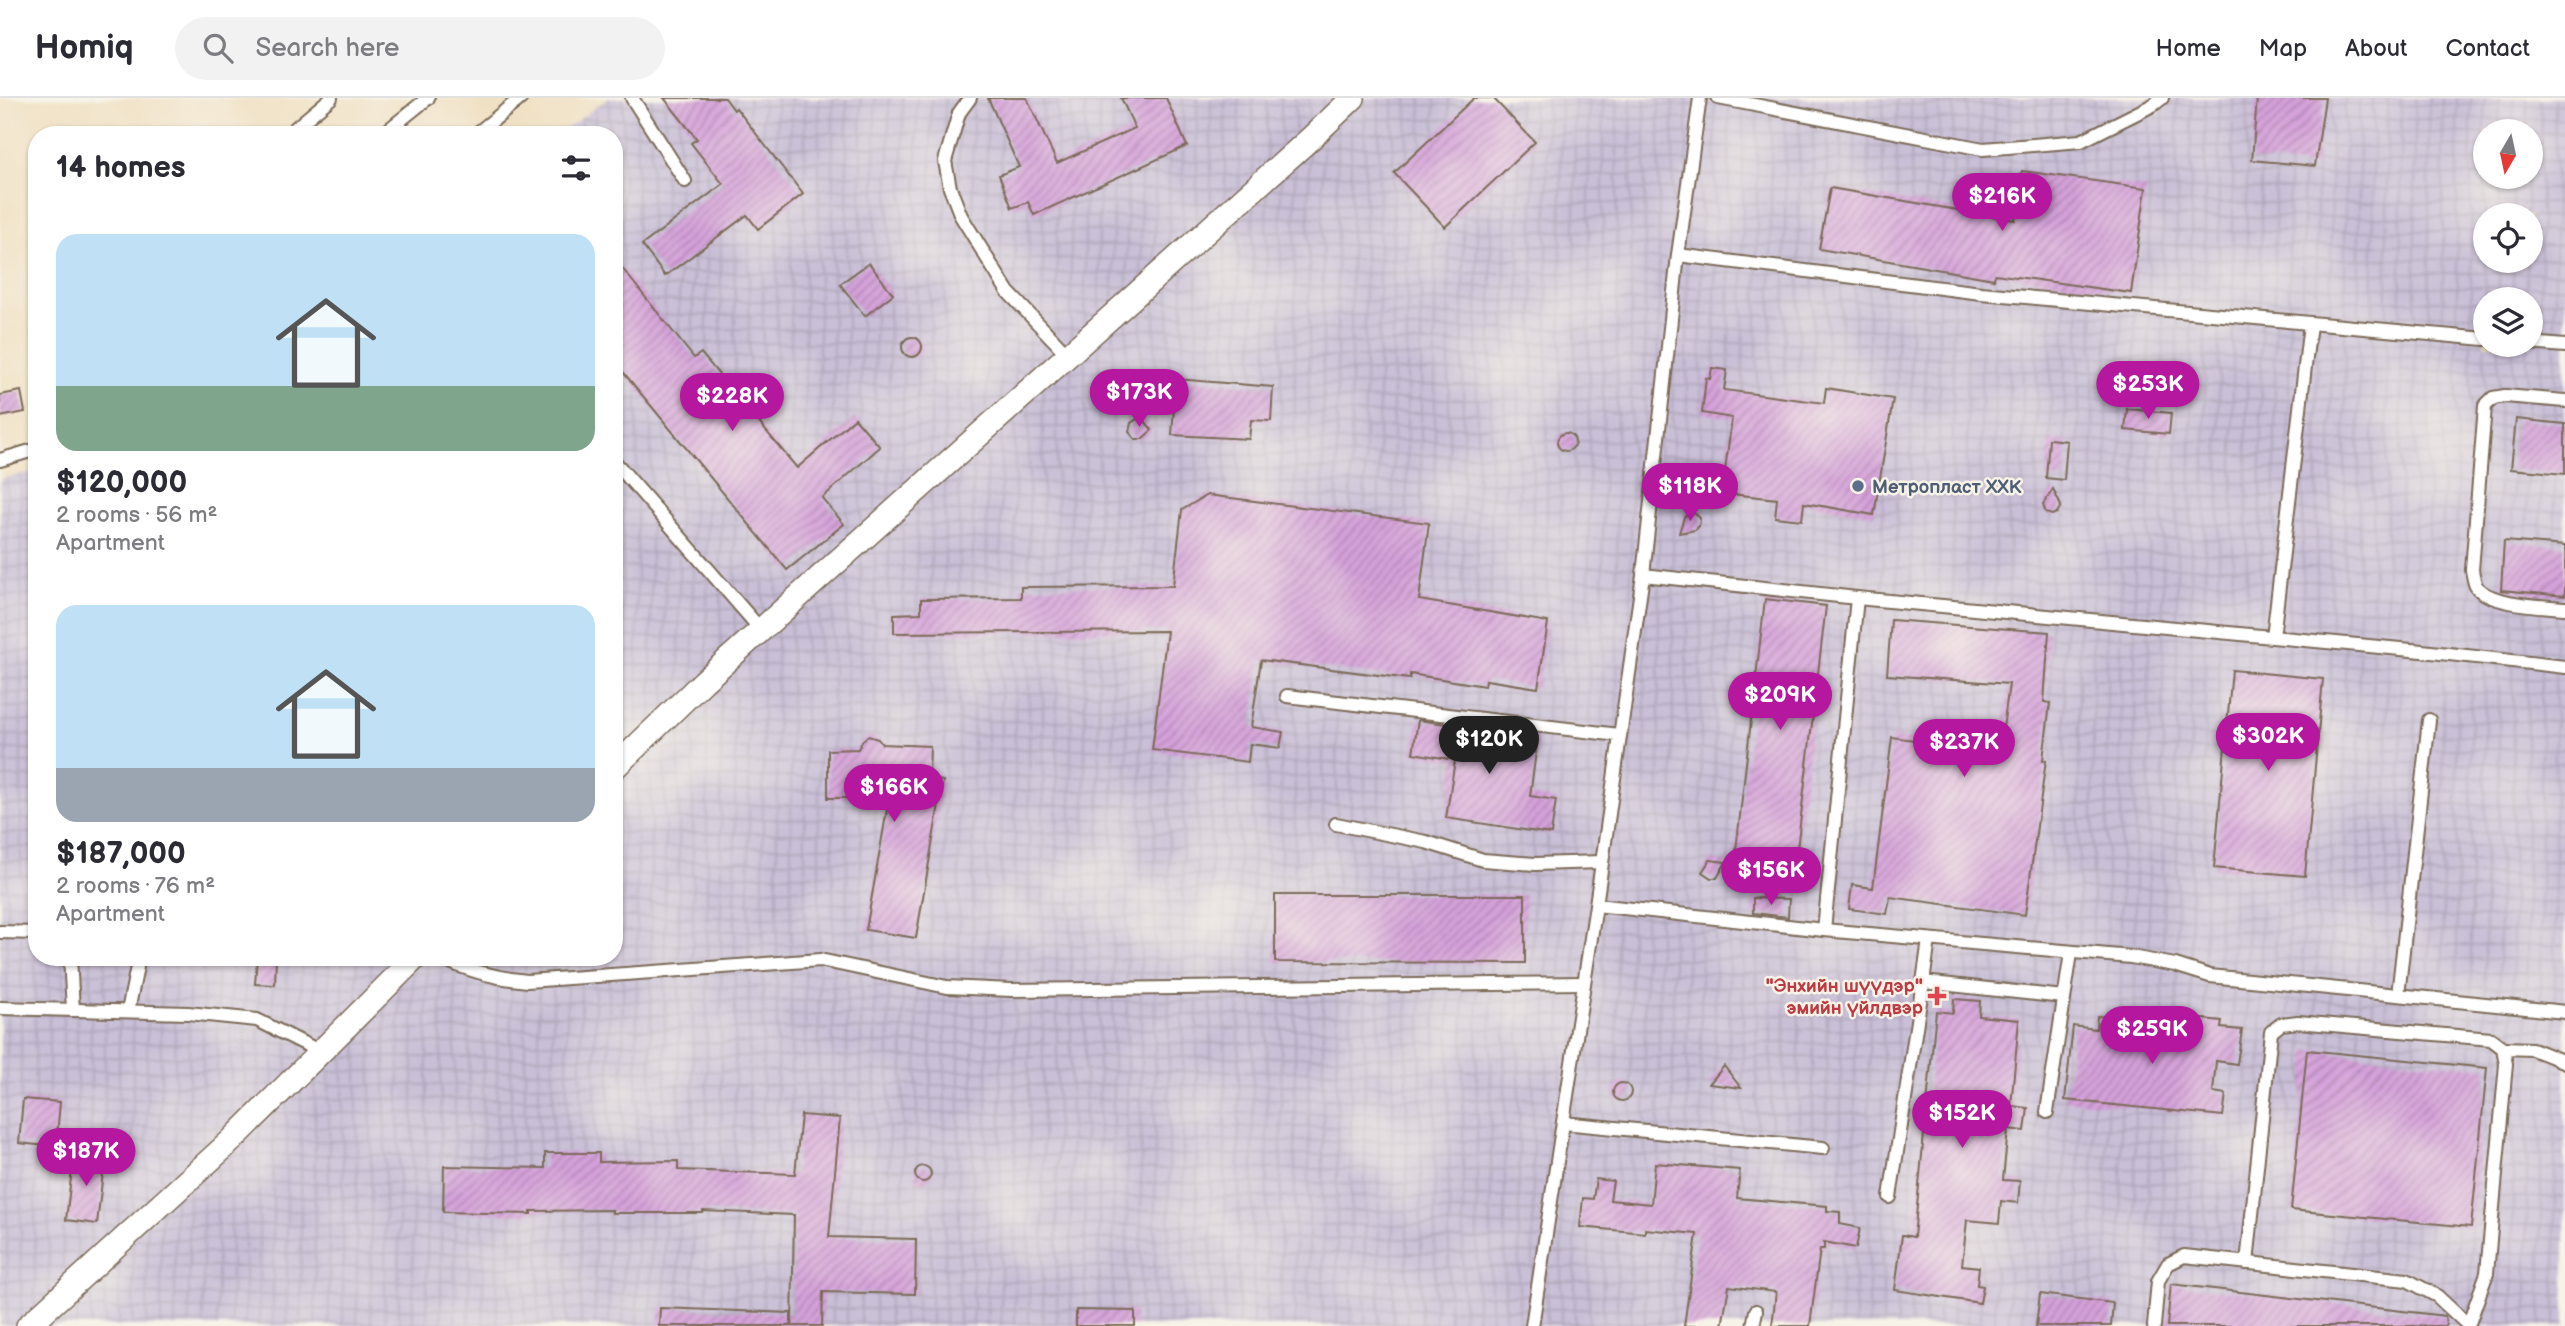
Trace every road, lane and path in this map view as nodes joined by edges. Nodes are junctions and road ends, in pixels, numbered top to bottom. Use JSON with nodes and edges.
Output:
{"nodes":[{"id":1,"x":331,"y":98,"type":"edge"},
{"id":2,"x":428,"y":98,"type":"edge"},
{"id":3,"x":521,"y":98,"type":"edge"},
{"id":4,"x":632,"y":98,"type":"edge"},
{"id":5,"x":970,"y":98,"type":"edge"},
{"id":6,"x":1353,"y":98,"type":"edge"},
{"id":7,"x":1700,"y":98,"type":"edge"},
{"id":8,"x":1718,"y":98,"type":"edge"},
{"id":9,"x":2162,"y":98,"type":"edge"},
{"id":10,"x":298,"y":126,"type":"edge"},
{"id":11,"x":393,"y":126,"type":"edge"},
{"id":12,"x":486,"y":126,"type":"edge"},
{"id":13,"x":685,"y":181,"type":"dead end"},
{"id":14,"x":1678,"y":255,"type":"junction"},
{"id":15,"x":2310,"y":324,"type":"junction"},
{"id":16,"x":2473,"y":338,"type":"edge"},
{"id":17,"x":2543,"y":344,"type":"edge"},
{"id":18,"x":2565,"y":346,"type":"edge"},
{"id":19,"x":1068,"y":355,"type":"junction"},
{"id":20,"x":2565,"y":401,"type":"edge"},
{"id":21,"x":28,"y":452,"type":"edge"},
{"id":22,"x":0,"y":460,"type":"edge"},
{"id":23,"x":623,"y":471,"type":"edge"},
{"id":24,"x":1643,"y":575,"type":"junction"},
{"id":25,"x":1857,"y":598,"type":"junction"},
{"id":26,"x":2565,"y":608,"type":"edge"},
{"id":27,"x":762,"y":631,"type":"junction"},
{"id":28,"x":2273,"y":636,"type":"junction"},
{"id":29,"x":2565,"y":667,"type":"edge"},
{"id":30,"x":1287,"y":696,"type":"dead end"},
{"id":31,"x":2429,"y":720,"type":"dead end"},
{"id":32,"x":1619,"y":735,"type":"junction"},
{"id":33,"x":623,"y":759,"type":"edge"},
{"id":34,"x":1336,"y":824,"type":"dead end"},
{"id":35,"x":1602,"y":862,"type":"junction"},
{"id":36,"x":1596,"y":905,"type":"junction"},
{"id":37,"x":1824,"y":930,"type":"junction"},
{"id":38,"x":0,"y":932,"type":"edge"},
{"id":39,"x":28,"y":933,"type":"edge"},
{"id":40,"x":1929,"y":940,"type":"junction"},
{"id":41,"x":2071,"y":953,"type":"junction"},
{"id":42,"x":71,"y":966,"type":"edge"},
{"id":43,"x":137,"y":966,"type":"edge"},
{"id":44,"x":407,"y":966,"type":"edge"},
{"id":45,"x":458,"y":966,"type":"edge"},
{"id":46,"x":1923,"y":982,"type":"junction"},
{"id":47,"x":1584,"y":983,"type":"junction"},
{"id":48,"x":2398,"y":995,"type":"junction"},
{"id":49,"x":2064,"y":998,"type":"junction"},
{"id":50,"x":0,"y":1008,"type":"edge"},
{"id":51,"x":73,"y":1010,"type":"junction"},
{"id":52,"x":128,"y":1011,"type":"junction"},
{"id":53,"x":2565,"y":1012,"type":"edge"},
{"id":54,"x":2503,"y":1048,"type":"junction"},
{"id":55,"x":321,"y":1052,"type":"junction"},
{"id":56,"x":2565,"y":1062,"type":"edge"},
{"id":57,"x":2047,"y":1112,"type":"dead end"},
{"id":58,"x":1563,"y":1123,"type":"junction"},
{"id":59,"x":1823,"y":1148,"type":"dead end"},
{"id":60,"x":1890,"y":1197,"type":"dead end"},
{"id":61,"x":2247,"y":1263,"type":"junction"},
{"id":62,"x":1756,"y":1311,"type":"dead end"},
{"id":63,"x":28,"y":1326,"type":"edge"},
{"id":64,"x":1532,"y":1326,"type":"edge"},
{"id":65,"x":1754,"y":1326,"type":"edge"},
{"id":66,"x":2154,"y":1326,"type":"edge"},
{"id":67,"x":2468,"y":1326,"type":"edge"}],
"edges":[{"from":1,"to":10,"type":"lane"},
{"from":2,"to":11,"type":"lane"},
{"from":3,"to":12,"type":"lane"},
{"from":4,"to":13,"type":"lane"},
{"from":5,"to":19,"type":"lane"},
{"from":6,"to":19,"type":"street"},
{"from":7,"to":14,"type":"lane"},
{"from":8,"to":9,"type":"lane"},
{"from":14,"to":15,"type":"lane"},
{"from":14,"to":24,"type":"lane"},
{"from":15,"to":16,"type":"lane"},
{"from":15,"to":28,"type":"lane"},
{"from":17,"to":18,"type":"lane"},
{"from":19,"to":27,"type":"street"},
{"from":20,"to":26,"type":"lane"},
{"from":21,"to":22,"type":"lane"},
{"from":23,"to":27,"type":"lane"},
{"from":24,"to":25,"type":"lane"},
{"from":24,"to":32,"type":"lane"},
{"from":25,"to":28,"type":"lane"},
{"from":25,"to":37,"type":"lane"},
{"from":27,"to":33,"type":"street"},
{"from":28,"to":29,"type":"lane"},
{"from":30,"to":32,"type":"lane"},
{"from":31,"to":48,"type":"lane"},
{"from":32,"to":35,"type":"lane"},
{"from":34,"to":35,"type":"lane"},
{"from":35,"to":36,"type":"lane"},
{"from":36,"to":37,"type":"lane"},
{"from":36,"to":47,"type":"lane"},
{"from":37,"to":40,"type":"lane"},
{"from":38,"to":39,"type":"lane"},
{"from":40,"to":41,"type":"lane"},
{"from":40,"to":46,"type":"lane"},
{"from":41,"to":48,"type":"lane"},
{"from":41,"to":49,"type":"lane"},
{"from":42,"to":51,"type":"lane"},
{"from":43,"to":52,"type":"lane"},
{"from":44,"to":55,"type":"street"},
{"from":45,"to":47,"type":"lane"},
{"from":46,"to":49,"type":"lane"},
{"from":46,"to":60,"type":"lane"},
{"from":47,"to":58,"type":"lane"},
{"from":48,"to":53,"type":"lane"},
{"from":49,"to":57,"type":"lane"},
{"from":50,"to":51,"type":"lane"},
{"from":51,"to":52,"type":"lane"},
{"from":52,"to":55,"type":"lane"},
{"from":54,"to":56,"type":"lane"},
{"from":54,"to":61,"type":"lane"},
{"from":54,"to":67,"type":"lane"},
{"from":55,"to":63,"type":"street"},
{"from":58,"to":59,"type":"lane"},
{"from":58,"to":64,"type":"lane"},
{"from":61,"to":66,"type":"lane"},
{"from":61,"to":67,"type":"lane"},
{"from":62,"to":65,"type":"lane"}]}
